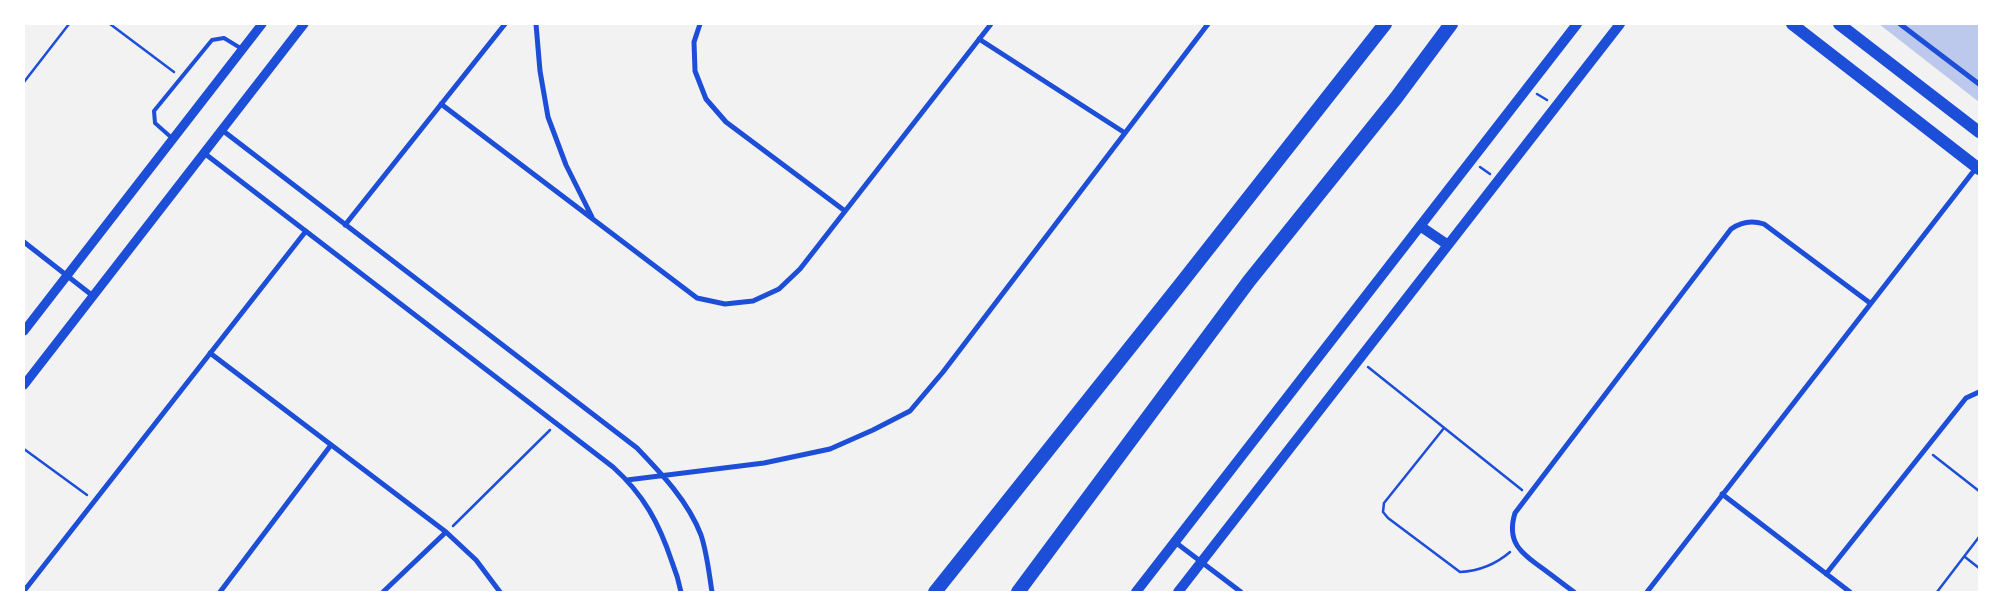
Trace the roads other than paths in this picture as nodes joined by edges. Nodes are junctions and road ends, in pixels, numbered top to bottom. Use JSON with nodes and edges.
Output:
{"nodes":[{"id":1,"x":262,"y":24,"type":"edge"},
{"id":2,"x":304,"y":24,"type":"edge"},
{"id":3,"x":505,"y":24,"type":"edge"},
{"id":4,"x":536,"y":24,"type":"edge"},
{"id":5,"x":700,"y":24,"type":"edge"},
{"id":6,"x":991,"y":24,"type":"edge"},
{"id":7,"x":1208,"y":24,"type":"edge"},
{"id":8,"x":1385,"y":24,"type":"edge"},
{"id":9,"x":1451,"y":24,"type":"edge"},
{"id":10,"x":1577,"y":24,"type":"edge"},
{"id":11,"x":1620,"y":24,"type":"edge"},
{"id":12,"x":1792,"y":24,"type":"edge"},
{"id":13,"x":1839,"y":24,"type":"edge"},
{"id":14,"x":1900,"y":24,"type":"edge"},
{"id":15,"x":979,"y":39,"type":"junction"},
{"id":16,"x":242,"y":49,"type":"junction"},
{"id":17,"x":1979,"y":84,"type":"edge"},
{"id":18,"x":441,"y":104,"type":"junction"},
{"id":19,"x":222,"y":130,"type":"junction"},
{"id":20,"x":1979,"y":132,"type":"edge"},
{"id":21,"x":1125,"y":133,"type":"junction"},
{"id":22,"x":172,"y":139,"type":"junction"},
{"id":23,"x":204,"y":153,"type":"junction"},
{"id":24,"x":1978,"y":167,"type":"edge"},
{"id":25,"x":845,"y":211,"type":"junction"},
{"id":26,"x":593,"y":220,"type":"junction"},
{"id":27,"x":345,"y":224,"type":"junction"},
{"id":28,"x":1420,"y":226,"type":"junction"},
{"id":29,"x":306,"y":231,"type":"junction"},
{"id":30,"x":24,"y":242,"type":"edge"},
{"id":31,"x":1448,"y":245,"type":"junction"},
{"id":32,"x":67,"y":276,"type":"junction"},
{"id":33,"x":93,"y":296,"type":"junction"},
{"id":34,"x":1870,"y":303,"type":"junction"},
{"id":35,"x":24,"y":331,"type":"edge"},
{"id":36,"x":210,"y":353,"type":"junction"},
{"id":37,"x":24,"y":385,"type":"edge"},
{"id":38,"x":1979,"y":392,"type":"edge"},
{"id":39,"x":331,"y":445,"type":"junction"},
{"id":40,"x":664,"y":477,"type":"junction"},
{"id":41,"x":627,"y":480,"type":"junction"},
{"id":42,"x":1722,"y":494,"type":"junction"},
{"id":43,"x":446,"y":532,"type":"junction"},
{"id":44,"x":1174,"y":542,"type":"junction"},
{"id":45,"x":1201,"y":562,"type":"junction"},
{"id":46,"x":1826,"y":574,"type":"junction"},
{"id":47,"x":24,"y":591,"type":"edge"},
{"id":48,"x":220,"y":592,"type":"edge"},
{"id":49,"x":384,"y":592,"type":"edge"},
{"id":50,"x":500,"y":592,"type":"edge"},
{"id":51,"x":681,"y":592,"type":"edge"},
{"id":52,"x":712,"y":592,"type":"edge"},
{"id":53,"x":935,"y":592,"type":"edge"},
{"id":54,"x":1018,"y":592,"type":"edge"},
{"id":55,"x":1136,"y":592,"type":"edge"},
{"id":56,"x":1178,"y":592,"type":"edge"},
{"id":57,"x":1241,"y":592,"type":"edge"},
{"id":58,"x":1574,"y":592,"type":"edge"},
{"id":59,"x":1646,"y":592,"type":"edge"},
{"id":60,"x":1850,"y":592,"type":"edge"}],
"edges":[{"from":1,"to":16,"type":"street"},
{"from":2,"to":19,"type":"street"},
{"from":3,"to":18,"type":"street"},
{"from":4,"to":26,"type":"street"},
{"from":5,"to":25,"type":"street"},
{"from":6,"to":15,"type":"street"},
{"from":7,"to":21,"type":"street"},
{"from":8,"to":53,"type":"highway"},
{"from":9,"to":54,"type":"highway"},
{"from":10,"to":28,"type":"main road"},
{"from":11,"to":31,"type":"main road"},
{"from":12,"to":24,"type":"main road"},
{"from":13,"to":20,"type":"main road"},
{"from":14,"to":17,"type":"street"},
{"from":15,"to":21,"type":"street"},
{"from":15,"to":25,"type":"street"},
{"from":16,"to":22,"type":"street"},
{"from":16,"to":22,"type":"lane"},
{"from":18,"to":26,"type":"street"},
{"from":18,"to":27,"type":"street"},
{"from":19,"to":23,"type":"street"},
{"from":19,"to":27,"type":"street"},
{"from":21,"to":40,"type":"street"},
{"from":22,"to":32,"type":"street"},
{"from":23,"to":29,"type":"street"},
{"from":23,"to":33,"type":"street"},
{"from":24,"to":34,"type":"street"},
{"from":25,"to":26,"type":"street"},
{"from":27,"to":40,"type":"street"},
{"from":28,"to":31,"type":"main road"},
{"from":28,"to":44,"type":"main road"},
{"from":29,"to":36,"type":"street"},
{"from":29,"to":41,"type":"street"},
{"from":30,"to":32,"type":"street"},
{"from":31,"to":45,"type":"main road"},
{"from":32,"to":33,"type":"street"},
{"from":32,"to":35,"type":"street"},
{"from":33,"to":37,"type":"street"},
{"from":34,"to":42,"type":"street"},
{"from":34,"to":58,"type":"street"},
{"from":36,"to":39,"type":"street"},
{"from":36,"to":47,"type":"street"},
{"from":38,"to":46,"type":"street"},
{"from":39,"to":43,"type":"street"},
{"from":39,"to":48,"type":"street"},
{"from":40,"to":41,"type":"street"},
{"from":40,"to":52,"type":"street"},
{"from":41,"to":51,"type":"street"},
{"from":42,"to":46,"type":"street"},
{"from":42,"to":59,"type":"street"},
{"from":43,"to":49,"type":"street"},
{"from":43,"to":50,"type":"street"},
{"from":44,"to":45,"type":"street"},
{"from":44,"to":55,"type":"main road"},
{"from":45,"to":56,"type":"main road"},
{"from":45,"to":57,"type":"street"},
{"from":46,"to":60,"type":"street"}]}
